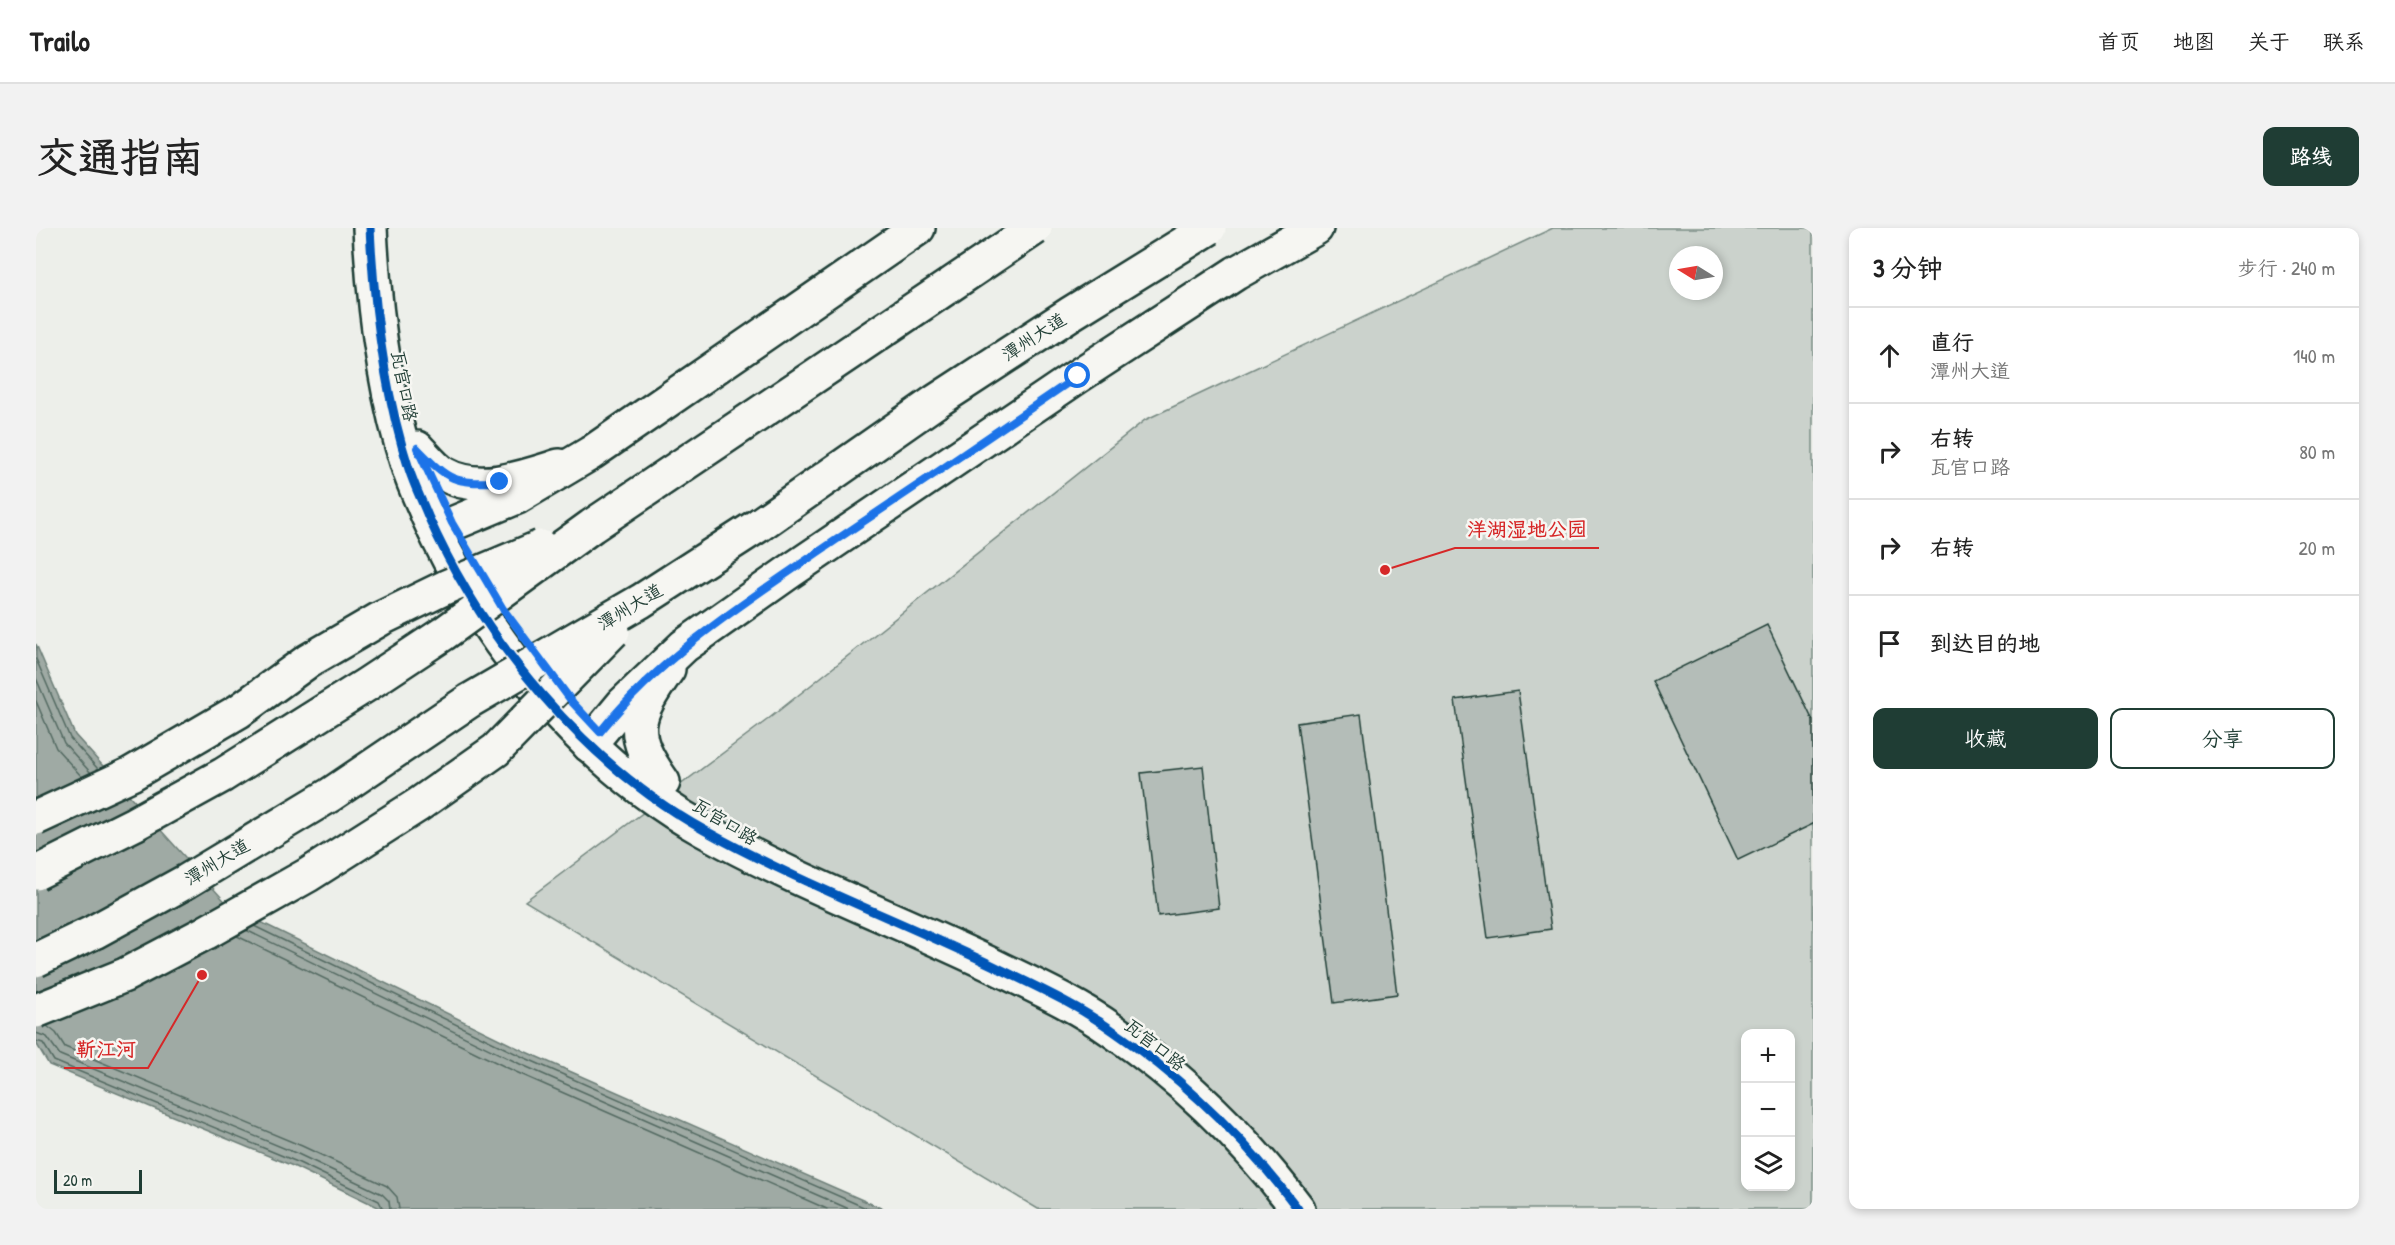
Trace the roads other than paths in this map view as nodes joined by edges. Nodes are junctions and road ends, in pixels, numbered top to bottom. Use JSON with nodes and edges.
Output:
{"nodes":[{"id":1,"x":370,"y":228,"type":"edge"},
{"id":2,"x":385,"y":228,"type":"edge"},
{"id":3,"x":918,"y":228,"type":"edge"},
{"id":4,"x":1035,"y":228,"type":"edge"},
{"id":5,"x":1209,"y":228,"type":"edge"},
{"id":6,"x":1316,"y":228,"type":"edge"},
{"id":7,"x":417,"y":448,"type":"junction"},
{"id":8,"x":591,"y":453,"type":"junction"},
{"id":9,"x":592,"y":526,"type":"junction"},
{"id":10,"x":443,"y":527,"type":"junction"},
{"id":11,"x":642,"y":601,"type":"junction"},
{"id":12,"x":684,"y":646,"type":"junction"},
{"id":13,"x":595,"y":738,"type":"junction"},
{"id":14,"x":663,"y":782,"type":"junction"},
{"id":15,"x":36,"y":818,"type":"edge"},
{"id":16,"x":36,"y":873,"type":"edge"},
{"id":17,"x":36,"y":960,"type":"edge"},
{"id":18,"x":36,"y":1011,"type":"edge"},
{"id":19,"x":1298,"y":1209,"type":"edge"},
{"id":20,"x":1316,"y":1209,"type":"edge"}],
"edges":[{"from":1,"to":10,"type":"main road"},
{"from":2,"to":7,"type":"main road","name":"瓦官口路"},
{"from":3,"to":8,"type":"main road"},
{"from":4,"to":9,"type":"main road","bridge":true},
{"from":5,"to":11,"type":"main road","name":"潭州大道","bridge":true},
{"from":6,"to":12,"type":"main road"},
{"from":7,"to":8,"type":"main road"},
{"from":7,"to":10,"type":"main road","name":"瓦官口路"},
{"from":8,"to":10,"type":"main road"},
{"from":9,"to":15,"type":"main road","bridge":true},
{"from":9,"to":16,"type":"main road","bridge":true},
{"from":10,"to":13,"type":"main road","name":"瓦官口路"},
{"from":11,"to":17,"type":"main road","name":"潭州大道","bridge":true},
{"from":11,"to":18,"type":"main road","bridge":true},
{"from":12,"to":13,"type":"main road"},
{"from":12,"to":14,"type":"main road"},
{"from":13,"to":14,"type":"main road","name":"瓦官口路"},
{"from":13,"to":19,"type":"main road"},
{"from":14,"to":20,"type":"main road","name":"瓦官口路"}]}
